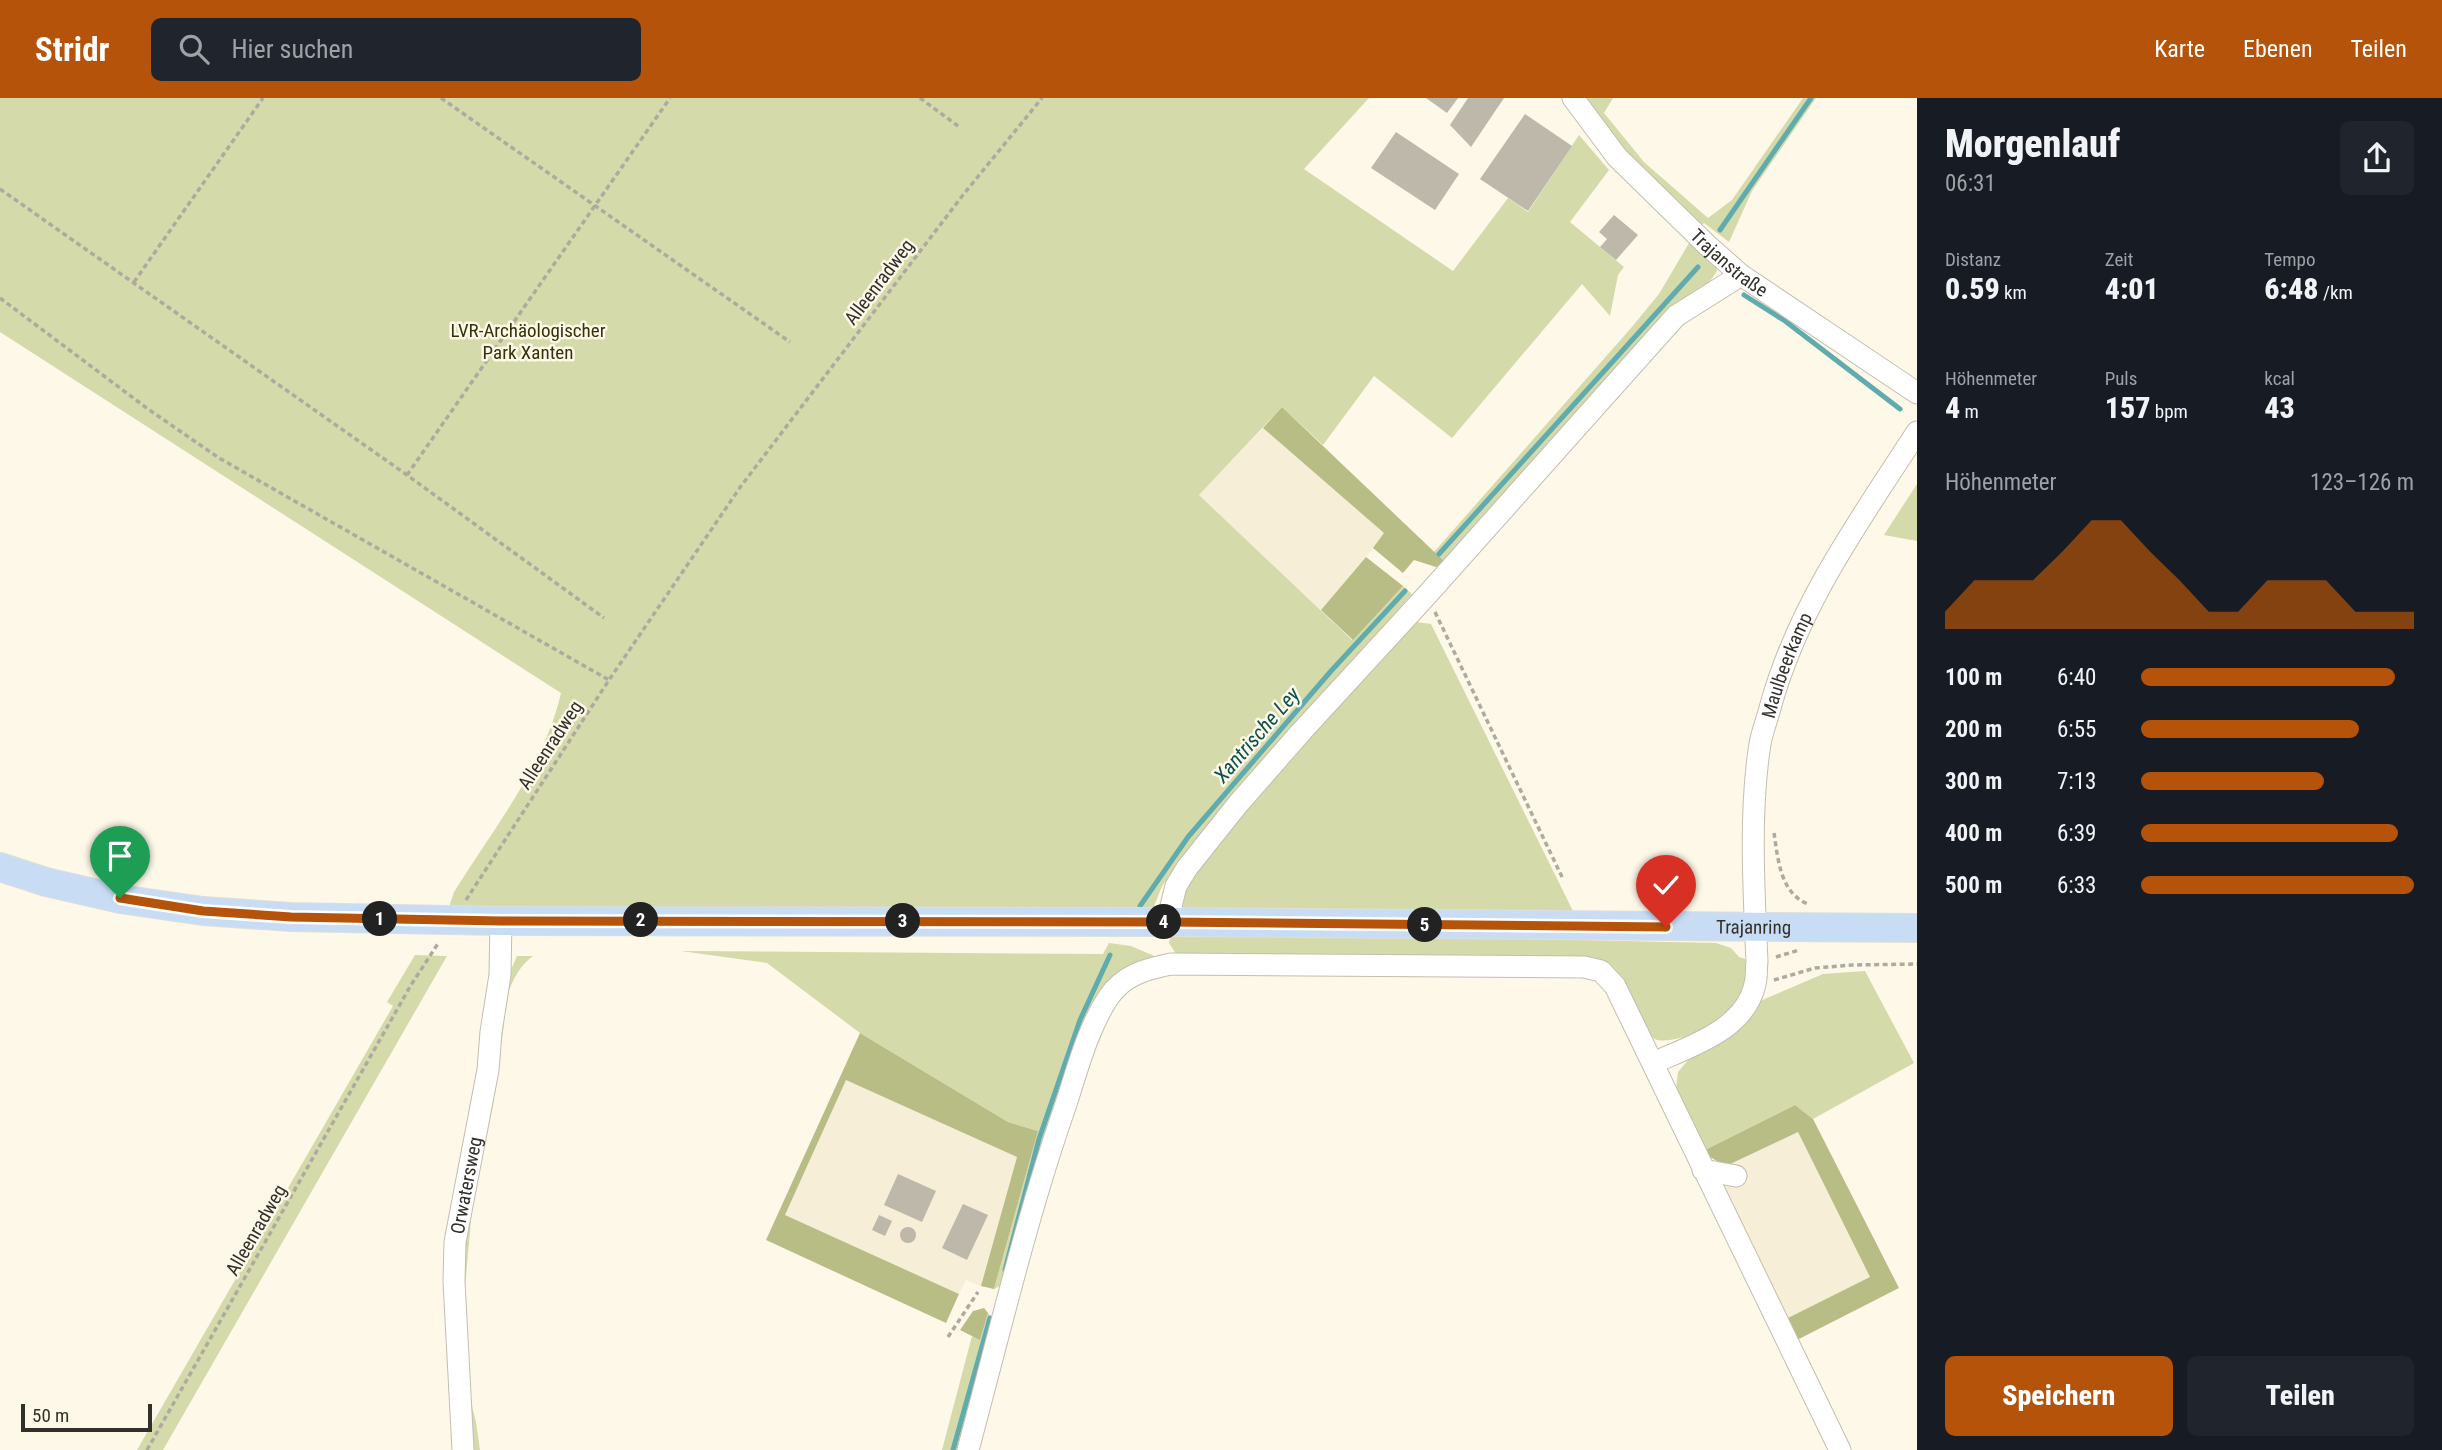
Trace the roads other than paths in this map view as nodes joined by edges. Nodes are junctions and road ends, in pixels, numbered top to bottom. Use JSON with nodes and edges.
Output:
{"nodes":[{"id":1,"x":1573,"y":98,"type":"edge"},
{"id":2,"x":1741,"y":275,"type":"junction"},
{"id":3,"x":1917,"y":393,"type":"edge"},
{"id":4,"x":1917,"y":432,"type":"edge"},
{"id":5,"x":0,"y":867,"type":"edge"},
{"id":6,"x":501,"y":921,"type":"junction"},
{"id":7,"x":1167,"y":922,"type":"junction"},
{"id":8,"x":1755,"y":928,"type":"junction"},
{"id":9,"x":1917,"y":928,"type":"edge"},
{"id":10,"x":1653,"y":1063,"type":"junction"},
{"id":11,"x":1703,"y":1170,"type":"junction"},
{"id":12,"x":1735,"y":1176,"type":"dead end"},
{"id":13,"x":463,"y":1450,"type":"edge"},
{"id":14,"x":968,"y":1450,"type":"edge"},
{"id":15,"x":1840,"y":1450,"type":"edge"}],
"edges":[{"from":1,"to":2,"type":"street","name":"Trajanstraße"},
{"from":2,"to":3,"type":"street","name":"Trajanstraße"},
{"from":2,"to":7,"type":"street"},
{"from":4,"to":8,"type":"street","name":"Maulbeerkamp"},
{"from":5,"to":6,"type":"main road","name":"Trajanring"},
{"from":6,"to":7,"type":"main road","name":"Trajanring"},
{"from":6,"to":13,"type":"street","name":"Orwatersweg"},
{"from":7,"to":8,"type":"main road","name":"Trajanring"},
{"from":8,"to":9,"type":"main road","name":"Trajanring"},
{"from":8,"to":10,"type":"street","name":"Maulbeerkamp"},
{"from":10,"to":11,"type":"street"},
{"from":10,"to":14,"type":"street"},
{"from":11,"to":12,"type":"street"},
{"from":11,"to":15,"type":"street"}]}
